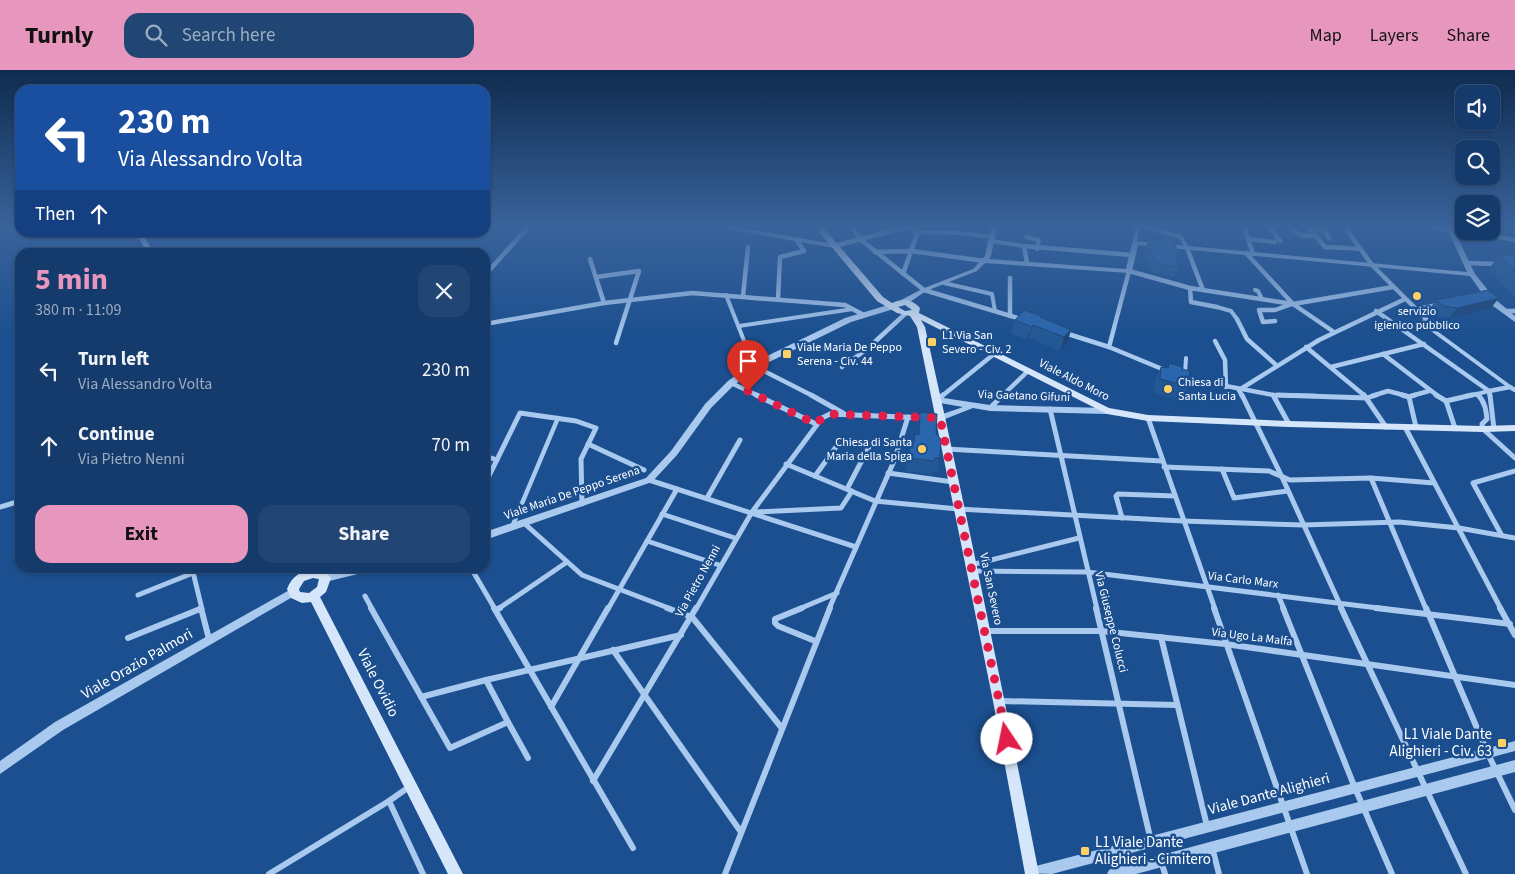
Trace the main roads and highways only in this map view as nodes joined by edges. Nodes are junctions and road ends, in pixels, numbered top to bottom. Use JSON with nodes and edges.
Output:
{"nodes":[{"id":1,"x":849,"y":264,"type":"edge"},
{"id":2,"x":905,"y":310,"type":"junction"},
{"id":3,"x":1515,"y":428,"type":"edge"},
{"id":4,"x":303,"y":573,"type":"edge"},
{"id":5,"x":316,"y":573,"type":"edge"},
{"id":6,"x":314,"y":596,"type":"junction"},
{"id":7,"x":1032,"y":873,"type":"edge"},
{"id":8,"x":456,"y":874,"type":"edge"}],
"edges":[{"from":1,"to":2,"type":"main road"},
{"from":2,"to":2,"type":"main road"},
{"from":2,"to":3,"type":"main road","name":"Viale Aldo Moro"},
{"from":2,"to":7,"type":"main road","name":"Via San Severo"},
{"from":4,"to":6,"type":"main road"},
{"from":5,"to":6,"type":"main road"},
{"from":6,"to":8,"type":"main road","name":"Viale Ovidio"}]}
